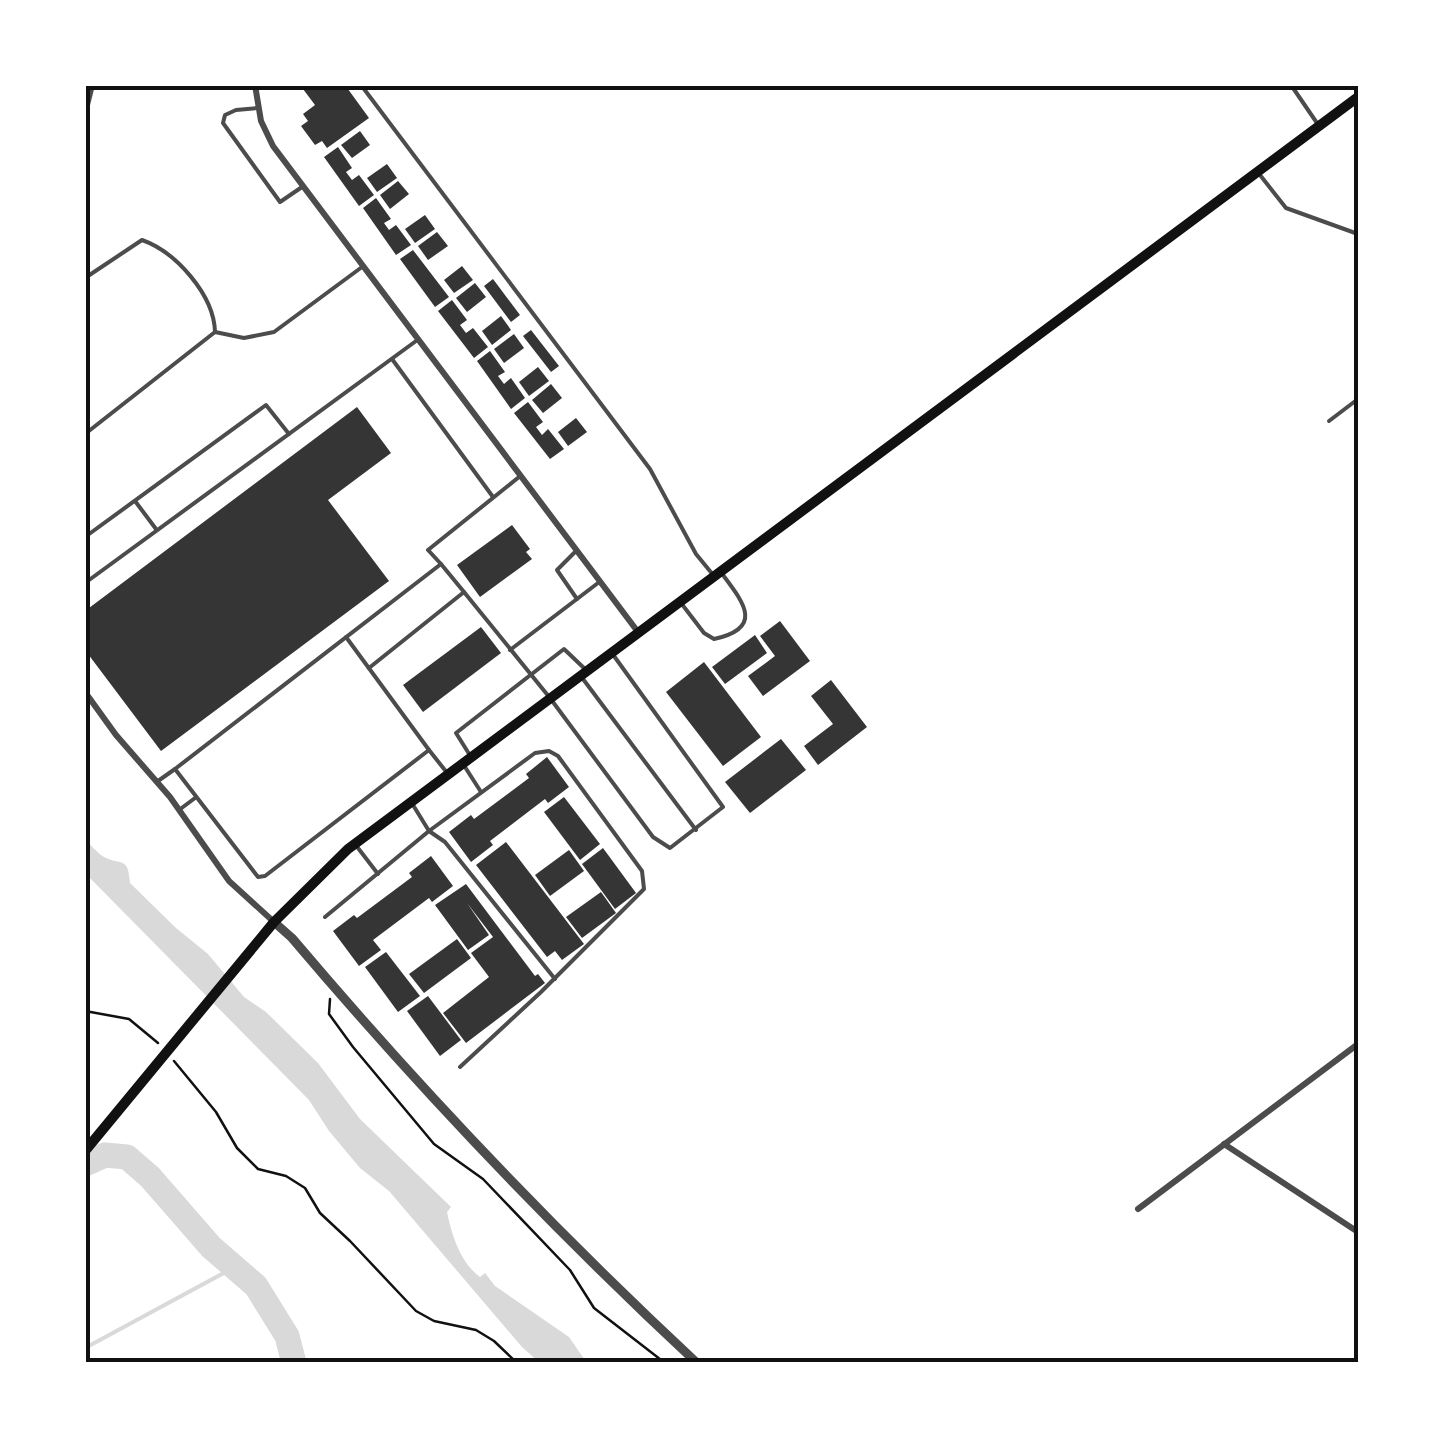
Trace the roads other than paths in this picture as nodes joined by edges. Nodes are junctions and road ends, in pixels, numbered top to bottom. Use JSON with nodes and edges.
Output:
{"nodes":[{"id":1,"x":93,"y":85,"type":"edge"},
{"id":2,"x":255,"y":85,"type":"edge"},
{"id":3,"x":361,"y":85,"type":"edge"},
{"id":4,"x":1292,"y":85,"type":"edge"},
{"id":5,"x":1358,"y":97,"type":"edge"},
{"id":6,"x":258,"y":108,"type":"junction"},
{"id":7,"x":85,"y":117,"type":"edge"},
{"id":8,"x":1319,"y":126,"type":"junction"},
{"id":9,"x":1257,"y":172,"type":"junction"},
{"id":10,"x":302,"y":187,"type":"junction"},
{"id":11,"x":1358,"y":234,"type":"edge"},
{"id":12,"x":362,"y":267,"type":"junction"},
{"id":13,"x":85,"y":278,"type":"edge"},
{"id":14,"x":216,"y":332,"type":"junction"},
{"id":15,"x":416,"y":340,"type":"junction"},
{"id":16,"x":392,"y":359,"type":"junction"},
{"id":17,"x":1358,"y":399,"type":"edge"},
{"id":18,"x":1329,"y":421,"type":"dead end"},
{"id":19,"x":85,"y":434,"type":"edge"},
{"id":20,"x":289,"y":434,"type":"junction"},
{"id":21,"x":519,"y":478,"type":"junction"},
{"id":22,"x":492,"y":497,"type":"junction"},
{"id":23,"x":135,"y":501,"type":"junction"},
{"id":24,"x":158,"y":530,"type":"junction"},
{"id":25,"x":85,"y":537,"type":"edge"},
{"id":26,"x":576,"y":551,"type":"junction"},
{"id":27,"x":441,"y":564,"type":"junction"},
{"id":28,"x":717,"y":573,"type":"junction"},
{"id":29,"x":600,"y":581,"type":"junction"},
{"id":30,"x":85,"y":583,"type":"edge"},
{"id":31,"x":464,"y":592,"type":"junction"},
{"id":32,"x":577,"y":599,"type":"junction"},
{"id":33,"x":680,"y":601,"type":"junction"},
{"id":34,"x":638,"y":632,"type":"junction"},
{"id":35,"x":346,"y":637,"type":"junction"},
{"id":36,"x":510,"y":650,"type":"junction"},
{"id":37,"x":611,"y":652,"type":"junction"},
{"id":38,"x":369,"y":668,"type":"junction"},
{"id":39,"x":583,"y":673,"type":"junction"},
{"id":40,"x":530,"y":674,"type":"junction"},
{"id":41,"x":85,"y":692,"type":"edge"},
{"id":42,"x":550,"y":698,"type":"junction"},
{"id":43,"x":429,"y":750,"type":"junction"},
{"id":44,"x":467,"y":760,"type":"junction"},
{"id":45,"x":175,"y":770,"type":"junction"},
{"id":46,"x":448,"y":774,"type":"junction"},
{"id":47,"x":157,"y":782,"type":"junction"},
{"id":48,"x":481,"y":792,"type":"junction"},
{"id":49,"x":195,"y":798,"type":"junction"},
{"id":50,"x":411,"y":802,"type":"junction"},
{"id":51,"x":179,"y":810,"type":"junction"},
{"id":52,"x":696,"y":830,"type":"junction"},
{"id":53,"x":429,"y":831,"type":"junction"},
{"id":54,"x":355,"y":844,"type":"junction"},
{"id":55,"x":378,"y":874,"type":"junction"},
{"id":56,"x":326,"y":917,"type":"dead end"},
{"id":57,"x":274,"y":922,"type":"junction"},
{"id":58,"x":555,"y":979,"type":"junction"},
{"id":59,"x":1358,"y":1044,"type":"edge"},
{"id":60,"x":460,"y":1067,"type":"dead end"},
{"id":61,"x":1224,"y":1144,"type":"junction"},
{"id":62,"x":85,"y":1150,"type":"edge"},
{"id":63,"x":1138,"y":1208,"type":"dead end"},
{"id":64,"x":1358,"y":1232,"type":"edge"},
{"id":65,"x":696,"y":1363,"type":"edge"}],
"edges":[{"from":1,"to":7,"type":"lane"},
{"from":2,"to":6,"type":"street"},
{"from":3,"to":28,"type":"lane"},
{"from":4,"to":8,"type":"lane"},
{"from":5,"to":8,"type":"main road"},
{"from":6,"to":10,"type":"street"},
{"from":6,"to":10,"type":"lane"},
{"from":8,"to":9,"type":"main road"},
{"from":9,"to":11,"type":"lane"},
{"from":9,"to":28,"type":"main road"},
{"from":10,"to":12,"type":"street"},
{"from":12,"to":14,"type":"lane"},
{"from":12,"to":15,"type":"street"},
{"from":13,"to":14,"type":"lane"},
{"from":14,"to":19,"type":"lane"},
{"from":15,"to":16,"type":"lane"},
{"from":15,"to":21,"type":"street"},
{"from":16,"to":20,"type":"lane"},
{"from":16,"to":22,"type":"lane"},
{"from":17,"to":18,"type":"lane"},
{"from":20,"to":23,"type":"lane"},
{"from":20,"to":24,"type":"lane"},
{"from":21,"to":22,"type":"lane"},
{"from":21,"to":26,"type":"street"},
{"from":22,"to":27,"type":"lane"},
{"from":23,"to":24,"type":"lane"},
{"from":23,"to":25,"type":"lane"},
{"from":24,"to":30,"type":"lane"},
{"from":26,"to":29,"type":"street"},
{"from":26,"to":32,"type":"lane"},
{"from":27,"to":31,"type":"lane"},
{"from":27,"to":35,"type":"lane"},
{"from":28,"to":33,"type":"main road"},
{"from":28,"to":33,"type":"lane"},
{"from":29,"to":32,"type":"lane"},
{"from":29,"to":34,"type":"street"},
{"from":31,"to":36,"type":"lane"},
{"from":31,"to":38,"type":"lane"},
{"from":32,"to":36,"type":"lane"},
{"from":33,"to":34,"type":"main road"},
{"from":34,"to":37,"type":"main road"},
{"from":35,"to":38,"type":"lane"},
{"from":35,"to":45,"type":"lane"},
{"from":36,"to":40,"type":"lane"},
{"from":37,"to":39,"type":"main road"},
{"from":37,"to":52,"type":"lane"},
{"from":38,"to":43,"type":"lane"},
{"from":39,"to":40,"type":"lane"},
{"from":39,"to":42,"type":"main road"},
{"from":39,"to":52,"type":"lane"},
{"from":40,"to":42,"type":"lane"},
{"from":40,"to":44,"type":"lane"},
{"from":41,"to":47,"type":"street"},
{"from":42,"to":44,"type":"main road"},
{"from":42,"to":52,"type":"lane"},
{"from":43,"to":46,"type":"lane"},
{"from":43,"to":49,"type":"lane"},
{"from":44,"to":46,"type":"main road"},
{"from":44,"to":48,"type":"lane"},
{"from":45,"to":47,"type":"lane"},
{"from":45,"to":49,"type":"lane"},
{"from":46,"to":50,"type":"main road"},
{"from":47,"to":51,"type":"street"},
{"from":48,"to":53,"type":"lane"},
{"from":48,"to":58,"type":"lane"},
{"from":49,"to":51,"type":"lane"},
{"from":50,"to":53,"type":"lane"},
{"from":50,"to":54,"type":"main road"},
{"from":51,"to":57,"type":"street"},
{"from":53,"to":55,"type":"lane"},
{"from":53,"to":58,"type":"lane"},
{"from":54,"to":55,"type":"lane"},
{"from":54,"to":57,"type":"main road"},
{"from":55,"to":56,"type":"lane"},
{"from":57,"to":62,"type":"main road"},
{"from":57,"to":65,"type":"street"},
{"from":58,"to":60,"type":"lane"},
{"from":59,"to":61,"type":"street"},
{"from":61,"to":63,"type":"street"},
{"from":61,"to":64,"type":"street"}]}
